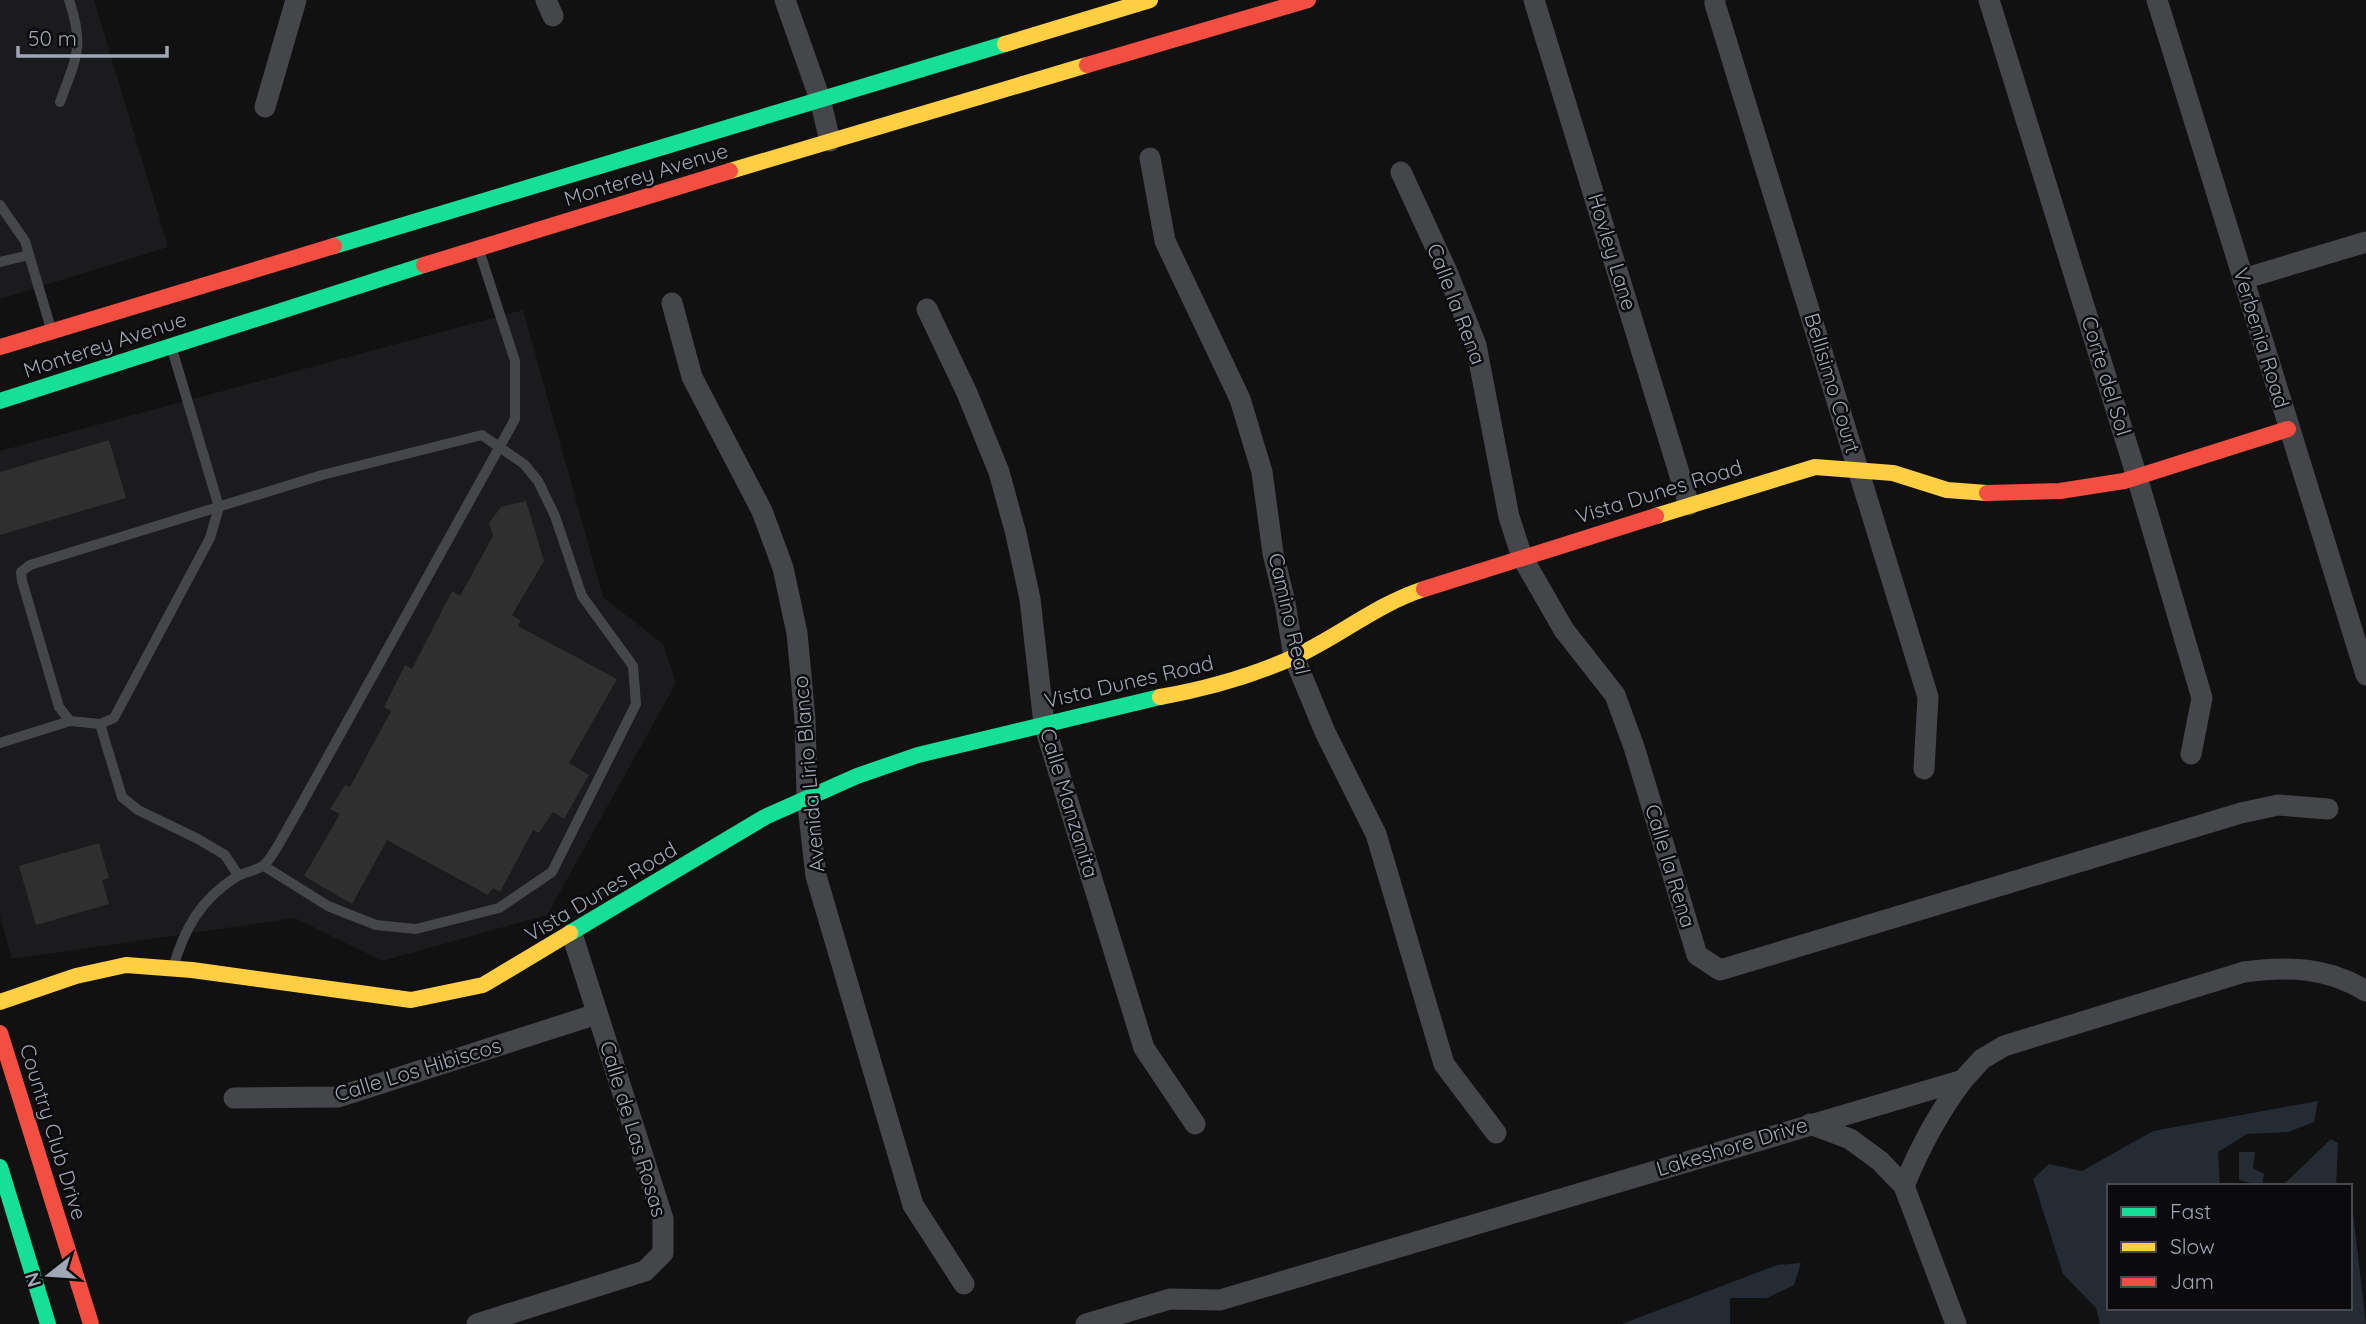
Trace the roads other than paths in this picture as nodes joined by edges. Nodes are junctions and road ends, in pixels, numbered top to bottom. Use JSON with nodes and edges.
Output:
{"nodes":[{"id":1,"x":69,"y":0,"type":"edge"},
{"id":2,"x":296,"y":0,"type":"edge"},
{"id":3,"x":785,"y":0,"type":"edge"},
{"id":4,"x":1150,"y":0,"type":"edge"},
{"id":5,"x":1308,"y":0,"type":"edge"},
{"id":6,"x":1534,"y":0,"type":"edge"},
{"id":7,"x":1715,"y":0,"type":"edge"},
{"id":8,"x":1989,"y":0,"type":"edge"},
{"id":9,"x":2157,"y":0,"type":"edge"},
{"id":10,"x":820,"y":99,"type":"junction"},
{"id":11,"x":60,"y":102,"type":"dead end"},
{"id":12,"x":265,"y":107,"type":"dead end"},
{"id":13,"x":830,"y":141,"type":"junction"},
{"id":14,"x":1150,"y":158,"type":"dead end"},
{"id":15,"x":1401,"y":172,"type":"dead end"},
{"id":16,"x":0,"y":205,"type":"edge"},
{"id":17,"x":2366,"y":242,"type":"edge"},
{"id":18,"x":478,"y":248,"type":"junction"},
{"id":19,"x":29,"y":255,"type":"junction"},
{"id":20,"x":0,"y":262,"type":"edge"},
{"id":21,"x":2243,"y":279,"type":"junction"},
{"id":22,"x":672,"y":303,"type":"dead end"},
{"id":23,"x":927,"y":309,"type":"dead end"},
{"id":24,"x":51,"y":332,"type":"junction"},
{"id":25,"x":172,"y":346,"type":"junction"},
{"id":26,"x":0,"y":347,"type":"edge"},
{"id":27,"x":6,"y":399,"type":"edge"},
{"id":28,"x":0,"y":415,"type":"edge"},
{"id":29,"x":2288,"y":429,"type":"junction"},
{"id":30,"x":498,"y":447,"type":"junction"},
{"id":31,"x":1858,"y":469,"type":"junction"},
{"id":32,"x":2137,"y":477,"type":"junction"},
{"id":33,"x":1689,"y":505,"type":"junction"},
{"id":34,"x":219,"y":507,"type":"junction"},
{"id":35,"x":1522,"y":557,"type":"junction"},
{"id":36,"x":1294,"y":657,"type":"junction"},
{"id":37,"x":2366,"y":675,"type":"edge"},
{"id":38,"x":70,"y":722,"type":"junction"},
{"id":39,"x":100,"y":724,"type":"junction"},
{"id":40,"x":1044,"y":724,"type":"junction"},
{"id":41,"x":0,"y":743,"type":"edge"},
{"id":42,"x":2191,"y":754,"type":"dead end"},
{"id":43,"x":1924,"y":769,"type":"dead end"},
{"id":44,"x":807,"y":797,"type":"junction"},
{"id":45,"x":2328,"y":809,"type":"dead end"},
{"id":46,"x":264,"y":866,"type":"junction"},
{"id":47,"x":238,"y":875,"type":"junction"},
{"id":48,"x":572,"y":934,"type":"junction"},
{"id":49,"x":173,"y":969,"type":"junction"},
{"id":50,"x":2366,"y":990,"type":"edge"},
{"id":51,"x":0,"y":1002,"type":"edge"},
{"id":52,"x":597,"y":1014,"type":"junction"},
{"id":53,"x":0,"y":1033,"type":"edge"},
{"id":54,"x":1962,"y":1080,"type":"junction"},
{"id":55,"x":234,"y":1098,"type":"dead end"},
{"id":56,"x":1810,"y":1124,"type":"junction"},
{"id":57,"x":1195,"y":1125,"type":"dead end"},
{"id":58,"x":1496,"y":1132,"type":"dead end"},
{"id":59,"x":0,"y":1167,"type":"edge"},
{"id":60,"x":1904,"y":1186,"type":"junction"},
{"id":61,"x":964,"y":1284,"type":"dead end"},
{"id":62,"x":48,"y":1324,"type":"edge"},
{"id":63,"x":91,"y":1324,"type":"edge"},
{"id":64,"x":477,"y":1324,"type":"edge"},
{"id":65,"x":1086,"y":1324,"type":"edge"},
{"id":66,"x":1956,"y":1324,"type":"edge"}],
"edges":[{"from":1,"to":11,"type":"lane"},
{"from":2,"to":12,"type":"street"},
{"from":3,"to":10,"type":"street"},
{"from":4,"to":10,"type":"main road","name":"Monterey Avenue"},
{"from":5,"to":13,"type":"main road","name":"Monterey Avenue"},
{"from":6,"to":33,"type":"street","name":"Hovley Lane"},
{"from":7,"to":31,"type":"street","name":"Bellisimo Court"},
{"from":8,"to":32,"type":"street","name":"Corte del Sol"},
{"from":9,"to":21,"type":"street","name":"Verbenia Road"},
{"from":10,"to":13,"type":"street"},
{"from":10,"to":24,"type":"main road","name":"Monterey Avenue"},
{"from":13,"to":18,"type":"main road","name":"Monterey Avenue"},
{"from":14,"to":36,"type":"street","name":"Camino Real"},
{"from":15,"to":35,"type":"street","name":"Calle la Rena"},
{"from":16,"to":19,"type":"lane"},
{"from":17,"to":21,"type":"street"},
{"from":18,"to":25,"type":"main road","name":"Monterey Avenue"},
{"from":18,"to":30,"type":"lane"},
{"from":19,"to":20,"type":"lane"},
{"from":19,"to":24,"type":"lane"},
{"from":21,"to":29,"type":"street","name":"Verbenia Road"},
{"from":22,"to":44,"type":"street","name":"Avenida Lirio Blanco"},
{"from":23,"to":40,"type":"street","name":"Calle Manzanita"},
{"from":24,"to":26,"type":"main road","name":"Monterey Avenue"},
{"from":25,"to":27,"type":"main road","name":"Monterey Avenue"},
{"from":25,"to":34,"type":"lane"},
{"from":27,"to":28,"type":"main road"},
{"from":29,"to":32,"type":"main road","name":"Vista Dunes Road"},
{"from":29,"to":37,"type":"street","name":"Verbenia Road"},
{"from":30,"to":34,"type":"lane"},
{"from":30,"to":46,"type":"lane"},
{"from":30,"to":46,"type":"lane"},
{"from":31,"to":32,"type":"main road","name":"Vista Dunes Road"},
{"from":31,"to":33,"type":"main road","name":"Vista Dunes Road"},
{"from":31,"to":43,"type":"street","name":"Bellisimo Court"},
{"from":32,"to":42,"type":"street","name":"Corte del Sol"},
{"from":33,"to":35,"type":"main road","name":"Vista Dunes Road"},
{"from":34,"to":38,"type":"lane"},
{"from":34,"to":39,"type":"lane"},
{"from":35,"to":36,"type":"main road","name":"Vista Dunes Road"},
{"from":35,"to":45,"type":"street","name":"Calle la Rena"},
{"from":36,"to":40,"type":"main road","name":"Vista Dunes Road"},
{"from":36,"to":58,"type":"street","name":"Camino Real"},
{"from":38,"to":39,"type":"lane"},
{"from":38,"to":41,"type":"lane"},
{"from":39,"to":47,"type":"lane"},
{"from":40,"to":44,"type":"main road","name":"Vista Dunes Road"},
{"from":40,"to":57,"type":"street","name":"Calle Manzanita"},
{"from":44,"to":48,"type":"main road","name":"Vista Dunes Road"},
{"from":44,"to":61,"type":"street","name":"Avenida Lirio Blanco"},
{"from":46,"to":47,"type":"lane"},
{"from":47,"to":49,"type":"lane"},
{"from":48,"to":49,"type":"main road","name":"Vista Dunes Road"},
{"from":48,"to":52,"type":"street","name":"Calle de Las Rosas"},
{"from":49,"to":51,"type":"main road","name":"Vista Dunes Road"},
{"from":50,"to":54,"type":"street","name":"Lakeshore Drive"},
{"from":52,"to":55,"type":"street","name":"Calle Los Hibiscos"},
{"from":52,"to":64,"type":"street","name":"Calle de Las Rosas"},
{"from":53,"to":63,"type":"main road","name":"Country Club Drive"},
{"from":54,"to":56,"type":"street","name":"Lakeshore Drive"},
{"from":54,"to":60,"type":"street"},
{"from":56,"to":60,"type":"street"},
{"from":56,"to":65,"type":"street","name":"Lakeshore Drive"},
{"from":59,"to":62,"type":"main road"},
{"from":60,"to":66,"type":"street"}]}
